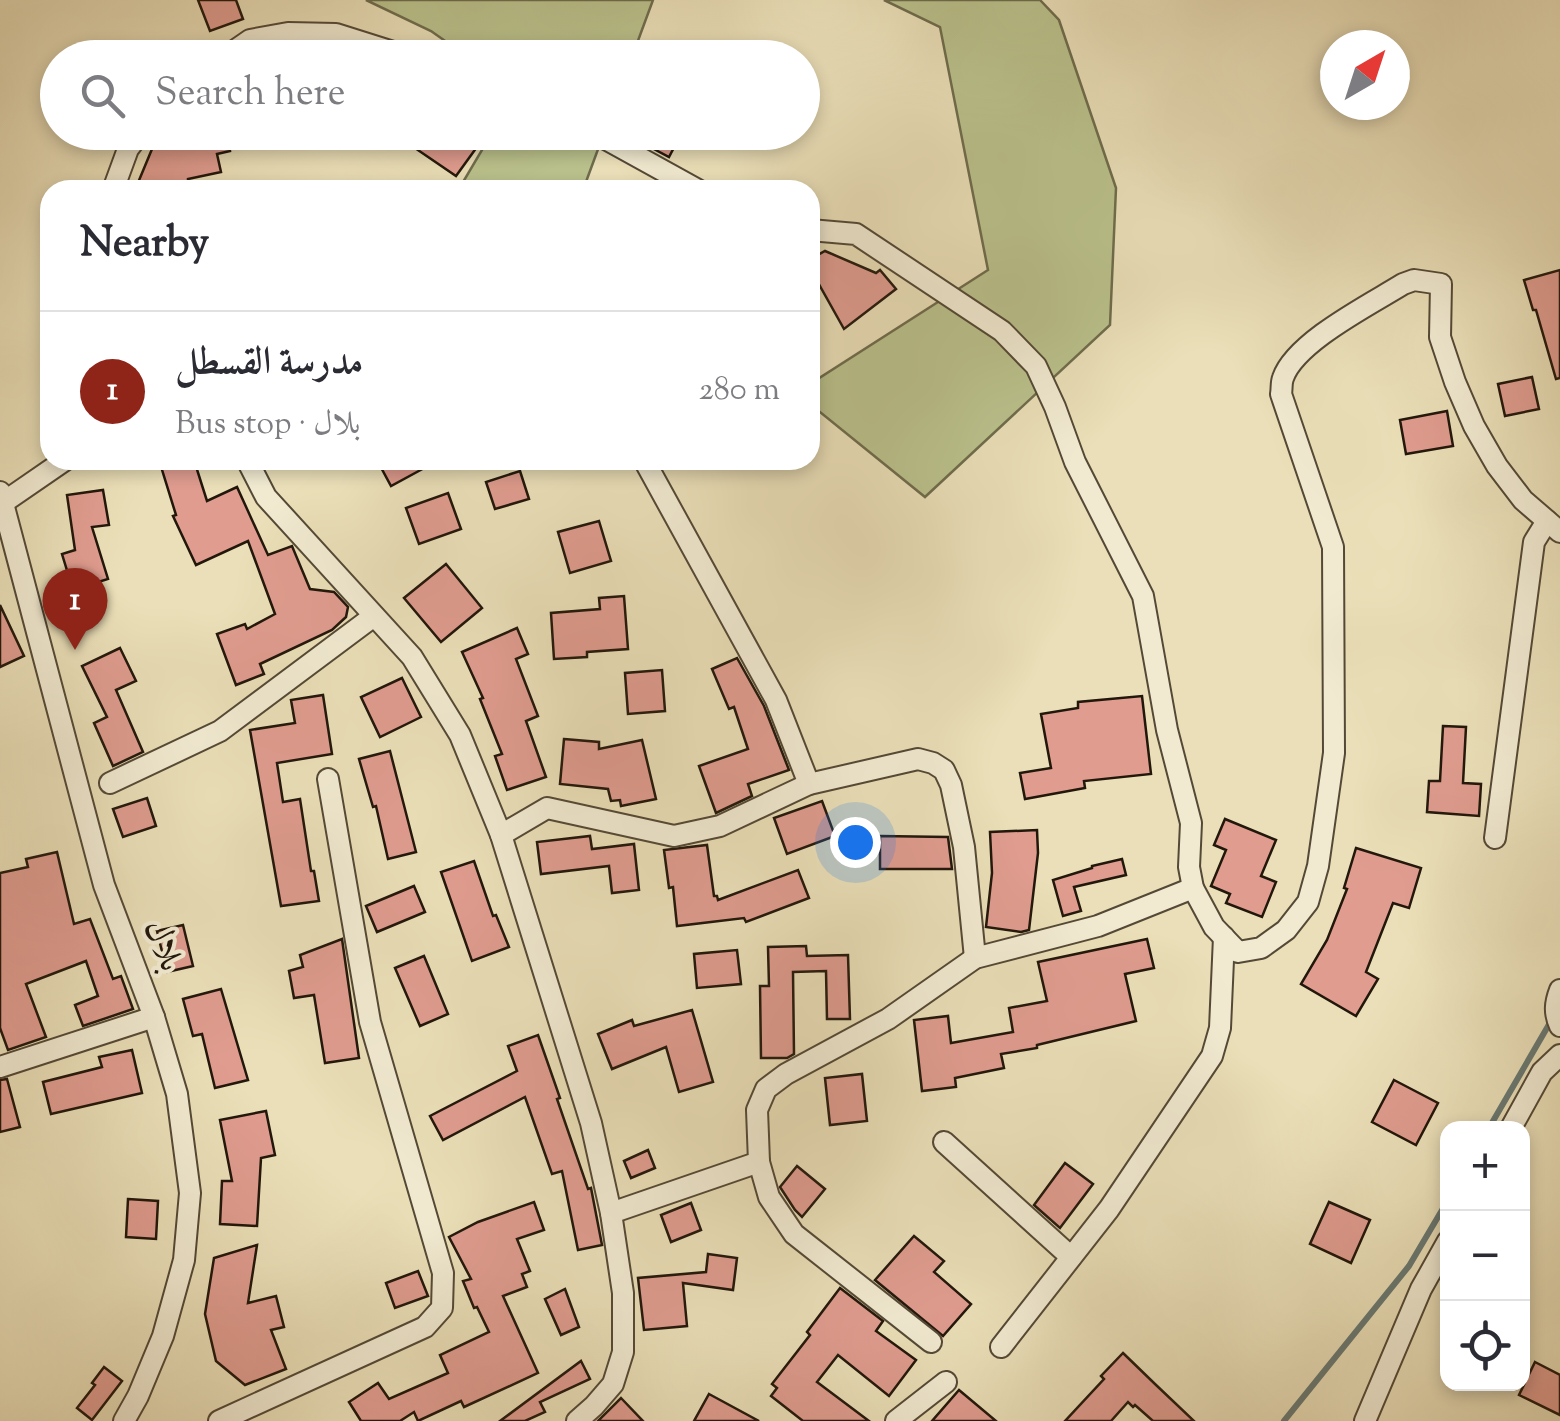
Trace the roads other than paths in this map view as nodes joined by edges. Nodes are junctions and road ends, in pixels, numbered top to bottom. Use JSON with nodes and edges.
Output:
{"nodes":[{"id":1,"x":250,"y":40,"type":"edge"},
{"id":2,"x":355,"y":40,"type":"edge"},
{"id":3,"x":128,"y":150,"type":"edge"},
{"id":4,"x":626,"y":150,"type":"edge"},
{"id":5,"x":116,"y":180,"type":"edge"},
{"id":6,"x":680,"y":180,"type":"edge"},
{"id":7,"x":820,"y":231,"type":"edge"},
{"id":8,"x":48,"y":470,"type":"edge"},
{"id":9,"x":252,"y":470,"type":"edge"},
{"id":10,"x":650,"y":470,"type":"edge"},
{"id":11,"x":2,"y":497,"type":"edge"},
{"id":12,"x":1554,"y":527,"type":"edge"},
{"id":13,"x":374,"y":616,"type":"junction"},
{"id":14,"x":328,"y":778,"type":"dead end"},
{"id":15,"x":110,"y":783,"type":"dead end"},
{"id":16,"x":809,"y":784,"type":"junction"},
{"id":17,"x":501,"y":834,"type":"junction"},
{"id":18,"x":1495,"y":838,"type":"dead end"},
{"id":19,"x":1193,"y":888,"type":"junction"},
{"id":20,"x":1224,"y":937,"type":"junction"},
{"id":21,"x":974,"y":958,"type":"junction"},
{"id":22,"x":1560,"y":990,"type":"edge"},
{"id":23,"x":154,"y":1018,"type":"junction"},
{"id":24,"x":1560,"y":1026,"type":"edge"},
{"id":25,"x":1560,"y":1055,"type":"edge"},
{"id":26,"x":0,"y":1067,"type":"edge"},
{"id":27,"x":1515,"y":1121,"type":"edge"},
{"id":28,"x":944,"y":1142,"type":"dead end"},
{"id":29,"x":759,"y":1162,"type":"junction"},
{"id":30,"x":611,"y":1213,"type":"junction"},
{"id":31,"x":1440,"y":1255,"type":"edge"},
{"id":32,"x":1071,"y":1258,"type":"junction"},
{"id":33,"x":931,"y":1342,"type":"dead end"},
{"id":34,"x":1001,"y":1347,"type":"dead end"},
{"id":35,"x":946,"y":1382,"type":"dead end"},
{"id":36,"x":124,"y":1421,"type":"edge"},
{"id":37,"x":219,"y":1421,"type":"edge"},
{"id":38,"x":577,"y":1421,"type":"edge"},
{"id":39,"x":896,"y":1421,"type":"edge"},
{"id":40,"x":1365,"y":1421,"type":"edge"}],
"edges":[{"from":1,"to":2,"type":"street"},
{"from":3,"to":5,"type":"street"},
{"from":4,"to":6,"type":"street"},
{"from":7,"to":19,"type":"street"},
{"from":8,"to":11,"type":"street"},
{"from":9,"to":13,"type":"street"},
{"from":10,"to":16,"type":"street"},
{"from":11,"to":23,"type":"street","name":"بلال"},
{"from":12,"to":18,"type":"street"},
{"from":12,"to":20,"type":"street"},
{"from":13,"to":15,"type":"street"},
{"from":13,"to":17,"type":"street"},
{"from":14,"to":37,"type":"street"},
{"from":16,"to":17,"type":"street"},
{"from":16,"to":21,"type":"street"},
{"from":17,"to":30,"type":"street"},
{"from":19,"to":20,"type":"street"},
{"from":19,"to":21,"type":"street"},
{"from":20,"to":32,"type":"street"},
{"from":21,"to":29,"type":"street"},
{"from":22,"to":24,"type":"street"},
{"from":23,"to":26,"type":"street"},
{"from":23,"to":36,"type":"street","name":"بلال"},
{"from":25,"to":27,"type":"street"},
{"from":28,"to":32,"type":"street"},
{"from":29,"to":30,"type":"street"},
{"from":29,"to":33,"type":"street"},
{"from":30,"to":38,"type":"street"},
{"from":31,"to":40,"type":"street"},
{"from":32,"to":34,"type":"street"},
{"from":35,"to":39,"type":"street"}]}
